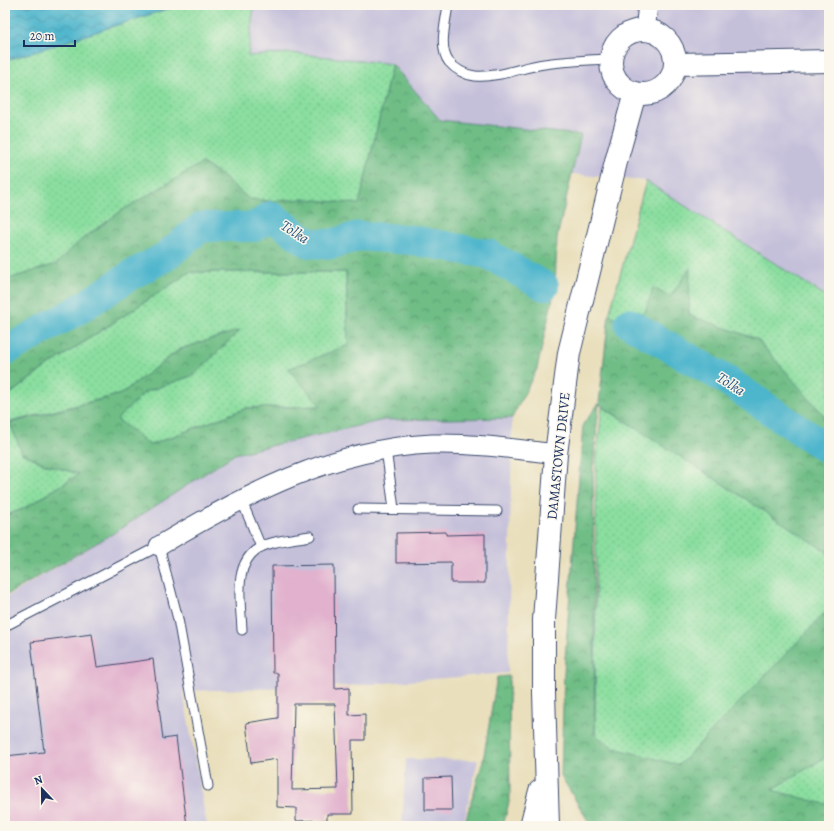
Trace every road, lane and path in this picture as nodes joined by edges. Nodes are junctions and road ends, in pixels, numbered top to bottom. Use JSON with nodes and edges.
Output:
{"nodes":[{"id":1,"x":448,"y":5,"type":"edge"},
{"id":2,"x":648,"y":5,"type":"edge"},
{"id":3,"x":644,"y":30,"type":"junction"},
{"id":4,"x":611,"y":59,"type":"junction"},
{"id":5,"x":829,"y":61,"type":"edge"},
{"id":6,"x":675,"y":64,"type":"junction"},
{"id":7,"x":635,"y":93,"type":"junction"},
{"id":8,"x":386,"y":450,"type":"junction"},
{"id":9,"x":556,"y":454,"type":"junction"},
{"id":10,"x":240,"y":499,"type":"junction"},
{"id":11,"x":358,"y":509,"type":"dead end"},
{"id":12,"x":394,"y":509,"type":"junction"},
{"id":13,"x":497,"y":511,"type":"dead end"},
{"id":14,"x":310,"y":536,"type":"dead end"},
{"id":15,"x":159,"y":546,"type":"junction"},
{"id":16,"x":260,"y":547,"type":"junction"},
{"id":17,"x":5,"y":626,"type":"edge"},
{"id":18,"x":242,"y":630,"type":"dead end"},
{"id":19,"x":546,"y":767,"type":"junction"},
{"id":20,"x":208,"y":786,"type":"dead end"},
{"id":21,"x":531,"y":826,"type":"edge"},
{"id":22,"x":548,"y":826,"type":"edge"},
{"id":23,"x":559,"y":826,"type":"edge"}],
"edges":[{"from":1,"to":4,"type":"lane"},
{"from":2,"to":3,"type":"street"},
{"from":3,"to":4,"type":"street"},
{"from":3,"to":6,"type":"street"},
{"from":4,"to":7,"type":"street"},
{"from":5,"to":6,"type":"street"},
{"from":6,"to":7,"type":"street"},
{"from":7,"to":9,"type":"street","name":"DAMASTOWN DRIVE"},
{"from":8,"to":9,"type":"street"},
{"from":8,"to":10,"type":"street"},
{"from":8,"to":12,"type":"lane"},
{"from":9,"to":19,"type":"street","name":"DAMASTOWN DRIVE"},
{"from":10,"to":15,"type":"street"},
{"from":10,"to":16,"type":"lane"},
{"from":11,"to":12,"type":"lane"},
{"from":12,"to":13,"type":"lane"},
{"from":14,"to":16,"type":"lane"},
{"from":15,"to":17,"type":"lane"},
{"from":15,"to":20,"type":"lane"},
{"from":16,"to":18,"type":"lane"},
{"from":19,"to":21,"type":"street"},
{"from":19,"to":22,"type":"street","name":"DAMASTOWN DRIVE"},
{"from":19,"to":23,"type":"street"}]}
